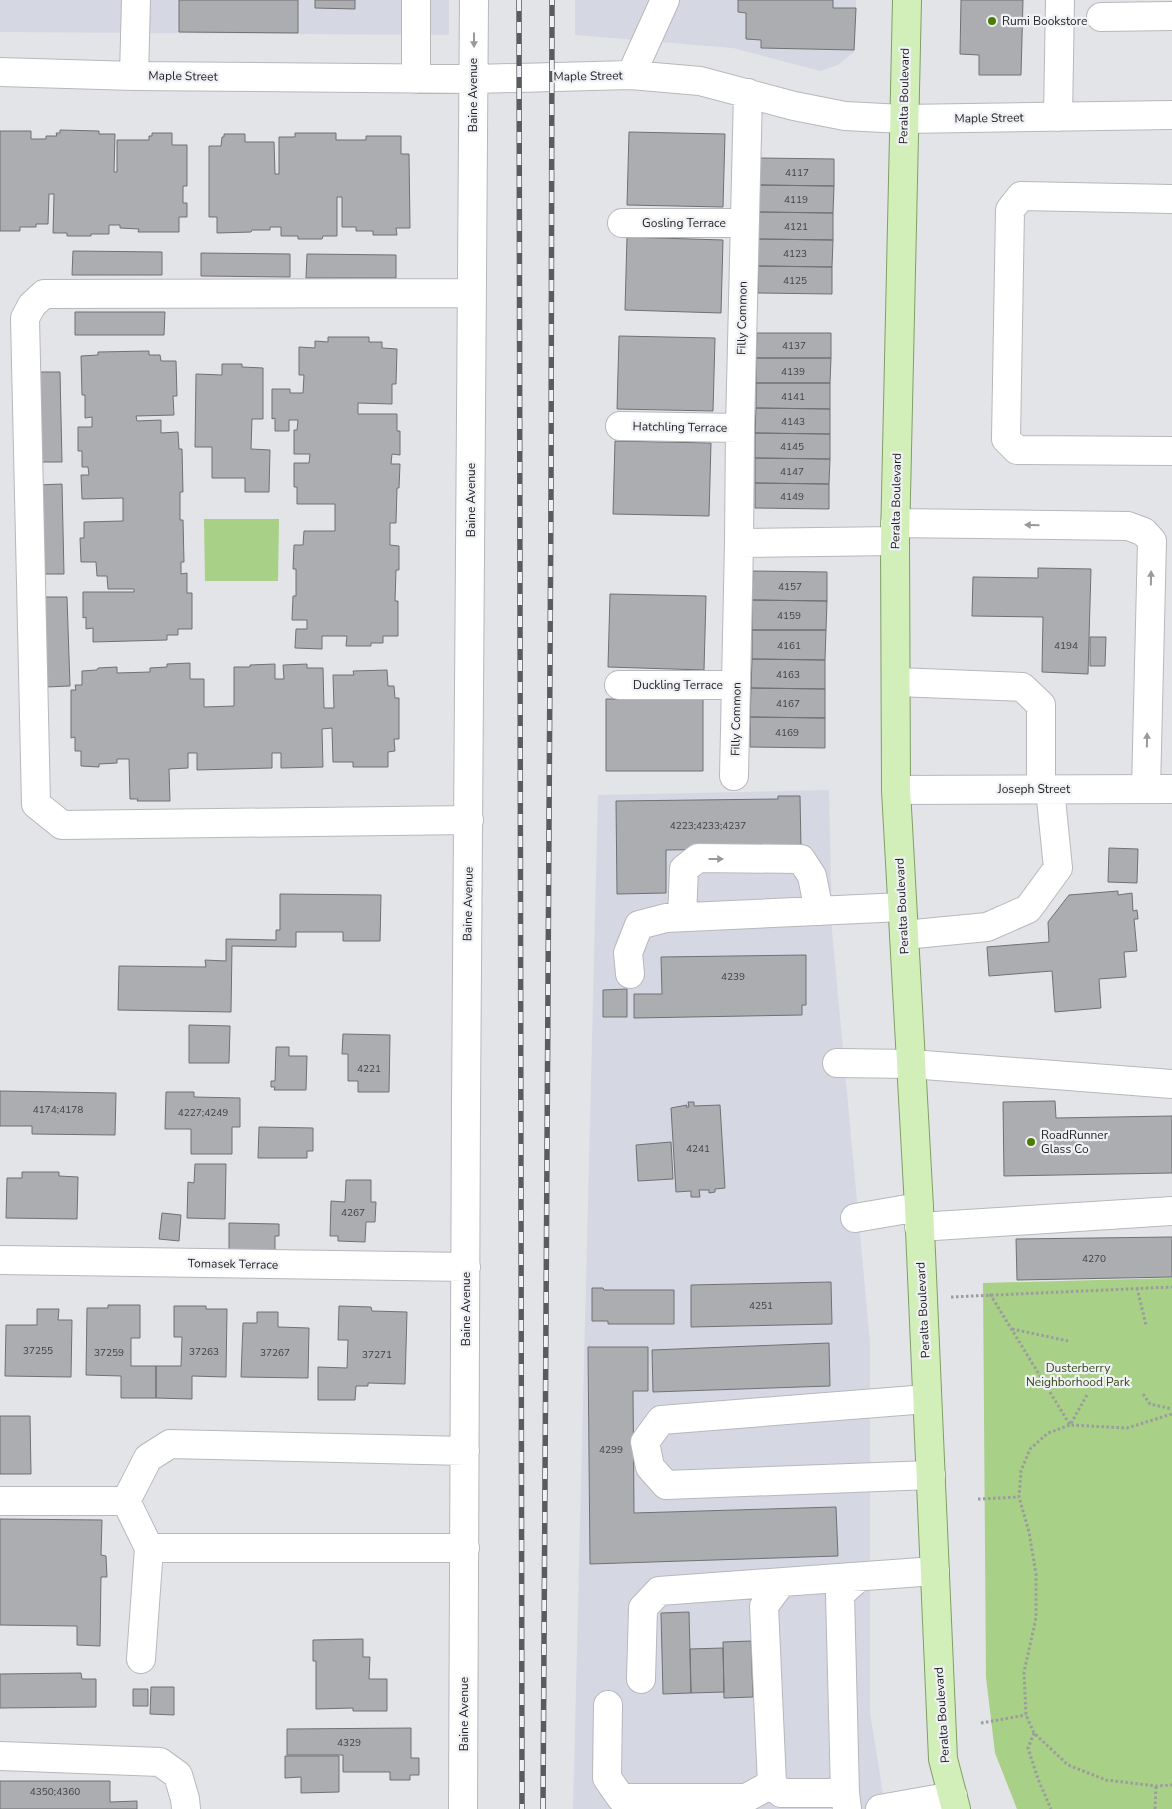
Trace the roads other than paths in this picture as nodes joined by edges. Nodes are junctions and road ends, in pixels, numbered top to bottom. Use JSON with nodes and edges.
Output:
{"nodes":[{"id":1,"x":136,"y":0,"type":"edge"},
{"id":2,"x":416,"y":0,"type":"edge"},
{"id":3,"x":474,"y":0,"type":"edge"},
{"id":4,"x":665,"y":0,"type":"edge"},
{"id":5,"x":907,"y":0,"type":"edge"},
{"id":6,"x":1060,"y":0,"type":"edge"},
{"id":7,"x":1172,"y":16,"type":"edge"},
{"id":8,"x":1101,"y":17,"type":"dead end"},
{"id":9,"x":0,"y":72,"type":"edge"},
{"id":10,"x":631,"y":75,"type":"junction"},
{"id":11,"x":134,"y":76,"type":"junction"},
{"id":12,"x":416,"y":79,"type":"junction"},
{"id":13,"x":474,"y":79,"type":"junction"},
{"id":14,"x":748,"y":93,"type":"junction"},
{"id":15,"x":1172,"y":115,"type":"edge"},
{"id":16,"x":1058,"y":117,"type":"junction"},
{"id":17,"x":903,"y":119,"type":"junction"},
{"id":18,"x":1172,"y":199,"type":"edge"},
{"id":19,"x":622,"y":223,"type":"dead end"},
{"id":20,"x":745,"y":223,"type":"junction"},
{"id":21,"x":472,"y":293,"type":"junction"},
{"id":22,"x":620,"y":426,"type":"dead end"},
{"id":23,"x":740,"y":428,"type":"junction"},
{"id":24,"x":1172,"y":451,"type":"edge"},
{"id":25,"x":895,"y":532,"type":"junction"},
{"id":26,"x":739,"y":543,"type":"junction"},
{"id":27,"x":897,"y":682,"type":"junction"},
{"id":28,"x":619,"y":685,"type":"dead end"},
{"id":29,"x":736,"y":685,"type":"junction"},
{"id":30,"x":734,"y":776,"type":"dead end"},
{"id":31,"x":1046,"y":789,"type":"junction"},
{"id":32,"x":1159,"y":789,"type":"edge"},
{"id":33,"x":896,"y":790,"type":"junction"},
{"id":34,"x":469,"y":820,"type":"junction"},
{"id":35,"x":902,"y":908,"type":"junction"},
{"id":36,"x":819,"y":911,"type":"junction"},
{"id":37,"x":682,"y":917,"type":"junction"},
{"id":38,"x":904,"y":935,"type":"junction"},
{"id":39,"x":630,"y":974,"type":"dead end"},
{"id":40,"x":837,"y":1063,"type":"dead end"},
{"id":41,"x":911,"y":1064,"type":"junction"},
{"id":42,"x":1172,"y":1084,"type":"edge"},
{"id":43,"x":1172,"y":1211,"type":"edge"},
{"id":44,"x":919,"y":1217,"type":"junction"},
{"id":45,"x":855,"y":1218,"type":"dead end"},
{"id":46,"x":0,"y":1260,"type":"edge"},
{"id":47,"x":466,"y":1267,"type":"junction"},
{"id":48,"x":927,"y":1399,"type":"junction"},
{"id":49,"x":465,"y":1451,"type":"junction"},
{"id":50,"x":930,"y":1475,"type":"junction"},
{"id":51,"x":0,"y":1501,"type":"edge"},
{"id":52,"x":126,"y":1501,"type":"junction"},
{"id":53,"x":149,"y":1548,"type":"junction"},
{"id":54,"x":465,"y":1548,"type":"junction"},
{"id":55,"x":935,"y":1571,"type":"junction"},
{"id":56,"x":859,"y":1577,"type":"junction"},
{"id":57,"x":781,"y":1582,"type":"junction"},
{"id":58,"x":141,"y":1659,"type":"dead end"},
{"id":59,"x":641,"y":1679,"type":"dead end"},
{"id":60,"x":608,"y":1705,"type":"dead end"},
{"id":61,"x":0,"y":1756,"type":"edge"},
{"id":62,"x":772,"y":1784,"type":"junction"},
{"id":63,"x":846,"y":1801,"type":"edge"},
{"id":64,"x":955,"y":1803,"type":"edge"},
{"id":65,"x":186,"y":1809,"type":"edge"},
{"id":66,"x":463,"y":1809,"type":"edge"},
{"id":67,"x":880,"y":1809,"type":"edge"}],
"edges":[{"from":1,"to":11,"type":"street"},
{"from":2,"to":12,"type":"street"},
{"from":3,"to":13,"type":"street","name":"Baine Avenue","one_way":true},
{"from":4,"to":10,"type":"street"},
{"from":5,"to":17,"type":"main road","name":"Peralta Boulevard"},
{"from":6,"to":16,"type":"street"},
{"from":7,"to":8,"type":"street"},
{"from":9,"to":11,"type":"street","name":"Maple Street"},
{"from":10,"to":13,"type":"street","name":"Maple Street"},
{"from":10,"to":14,"type":"street","name":"Maple Street"},
{"from":11,"to":12,"type":"street","name":"Maple Street"},
{"from":12,"to":13,"type":"street","name":"Maple Street"},
{"from":13,"to":21,"type":"street","name":"Baine Avenue"},
{"from":14,"to":17,"type":"street","name":"Maple Street"},
{"from":14,"to":20,"type":"street","name":"Filly Common"},
{"from":15,"to":16,"type":"street","name":"Maple Street"},
{"from":16,"to":17,"type":"street","name":"Maple Street"},
{"from":17,"to":25,"type":"main road","name":"Peralta Boulevard"},
{"from":18,"to":24,"type":"street"},
{"from":19,"to":20,"type":"street","name":"Gosling Terrace"},
{"from":20,"to":23,"type":"street","name":"Filly Common"},
{"from":21,"to":34,"type":"street","name":"Baine Avenue"},
{"from":21,"to":34,"type":"street"},
{"from":22,"to":23,"type":"street","name":"Hatchling Terrace"},
{"from":23,"to":26,"type":"street","name":"Filly Common"},
{"from":25,"to":26,"type":"street"},
{"from":25,"to":27,"type":"main road","name":"Peralta Boulevard"},
{"from":32,"to":25,"type":"street","one_way":true},
{"from":26,"to":29,"type":"street","name":"Filly Common"},
{"from":27,"to":31,"type":"street"},
{"from":27,"to":33,"type":"main road","name":"Peralta Boulevard"},
{"from":28,"to":29,"type":"street","name":"Duckling Terrace"},
{"from":29,"to":30,"type":"street","name":"Filly Common"},
{"from":31,"to":32,"type":"street","name":"Joseph Street"},
{"from":31,"to":33,"type":"street","name":"Joseph Street"},
{"from":31,"to":38,"type":"street"},
{"from":33,"to":35,"type":"main road","name":"Peralta Boulevard"},
{"from":34,"to":47,"type":"street","name":"Baine Avenue"},
{"from":35,"to":36,"type":"street"},
{"from":35,"to":38,"type":"main road","name":"Peralta Boulevard"},
{"from":36,"to":37,"type":"street"},
{"from":37,"to":36,"type":"street","one_way":true},
{"from":37,"to":39,"type":"street"},
{"from":38,"to":41,"type":"main road","name":"Peralta Boulevard"},
{"from":40,"to":41,"type":"street"},
{"from":41,"to":42,"type":"street"},
{"from":41,"to":44,"type":"main road","name":"Peralta Boulevard"},
{"from":43,"to":44,"type":"street"},
{"from":44,"to":45,"type":"street"},
{"from":44,"to":48,"type":"main road","name":"Peralta Boulevard"},
{"from":46,"to":47,"type":"street","name":"Tomasek Terrace"},
{"from":47,"to":49,"type":"street","name":"Baine Avenue"},
{"from":48,"to":50,"type":"main road","name":"Peralta Boulevard"},
{"from":48,"to":50,"type":"street"},
{"from":49,"to":52,"type":"street"},
{"from":49,"to":54,"type":"street","name":"Baine Avenue"},
{"from":50,"to":55,"type":"main road","name":"Peralta Boulevard"},
{"from":51,"to":52,"type":"street"},
{"from":52,"to":53,"type":"street"},
{"from":53,"to":54,"type":"street"},
{"from":53,"to":58,"type":"street"},
{"from":54,"to":66,"type":"street","name":"Baine Avenue"},
{"from":55,"to":56,"type":"street"},
{"from":55,"to":64,"type":"main road","name":"Peralta Boulevard"},
{"from":56,"to":57,"type":"street"},
{"from":56,"to":63,"type":"street"},
{"from":57,"to":59,"type":"street"},
{"from":57,"to":62,"type":"street"},
{"from":60,"to":62,"type":"street"},
{"from":61,"to":65,"type":"street"},
{"from":62,"to":63,"type":"street"},
{"from":64,"to":67,"type":"street"}]}
